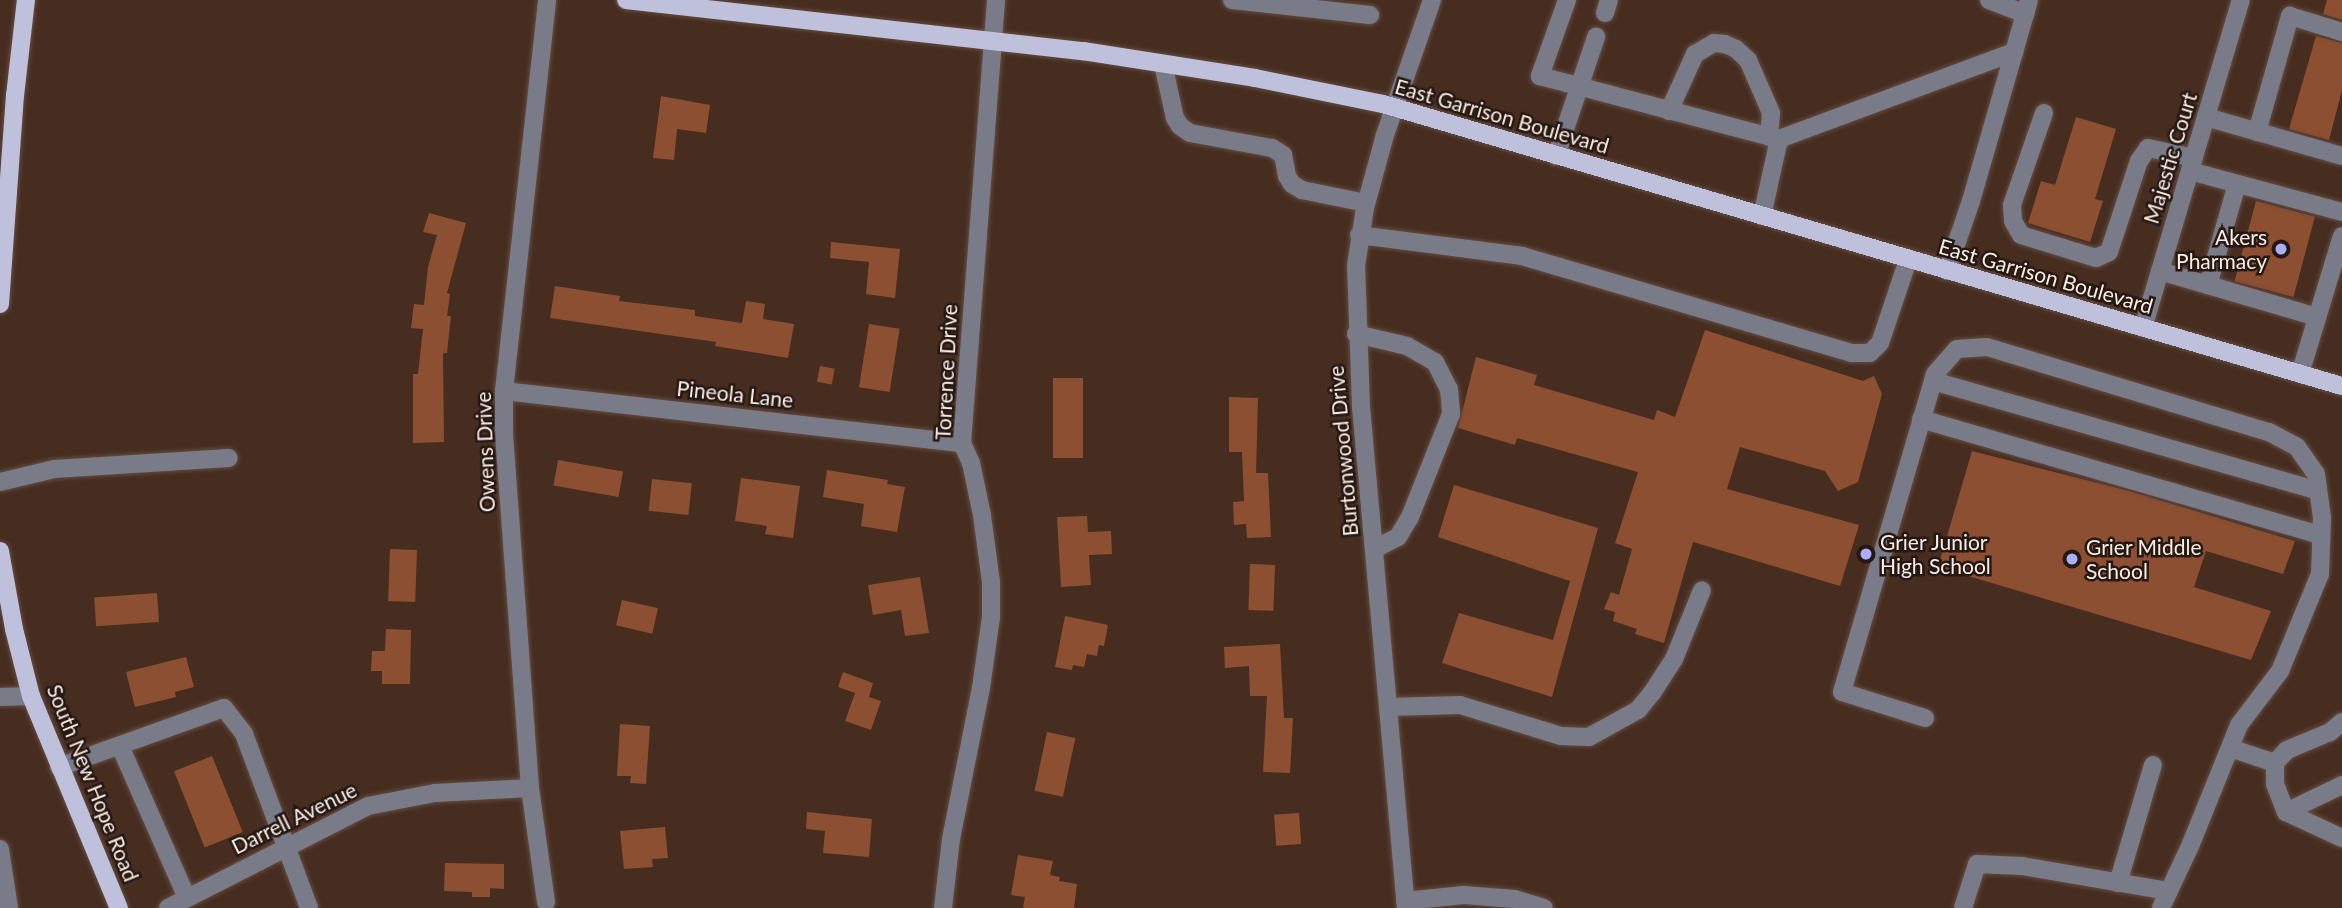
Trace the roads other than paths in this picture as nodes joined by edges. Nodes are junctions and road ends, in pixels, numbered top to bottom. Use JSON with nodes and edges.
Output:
{"nodes":[{"id":1,"x":26,"y":0,"type":"edge"},
{"id":2,"x":547,"y":0,"type":"edge"},
{"id":3,"x":626,"y":0,"type":"edge"},
{"id":4,"x":996,"y":0,"type":"edge"},
{"id":5,"x":1232,"y":0,"type":"edge"},
{"id":6,"x":1432,"y":0,"type":"edge"},
{"id":7,"x":1567,"y":0,"type":"edge"},
{"id":8,"x":1989,"y":0,"type":"edge"},
{"id":9,"x":2241,"y":0,"type":"edge"},
{"id":10,"x":670,"y":3,"type":"edge"},
{"id":11,"x":1308,"y":4,"type":"edge"},
{"id":12,"x":728,"y":6,"type":"edge"},
{"id":13,"x":2027,"y":7,"type":"edge"},
{"id":14,"x":1370,"y":15,"type":"dead end"},
{"id":15,"x":2342,"y":32,"type":"edge"},
{"id":16,"x":1596,"y":37,"type":"dead end"},
{"id":17,"x":992,"y":41,"type":"junction"},
{"id":18,"x":2014,"y":52,"type":"junction"},
{"id":19,"x":1163,"y":64,"type":"junction"},
{"id":20,"x":1578,"y":88,"type":"junction"},
{"id":21,"x":1396,"y":108,"type":"junction"},
{"id":22,"x":1669,"y":111,"type":"junction"},
{"id":23,"x":2044,"y":113,"type":"dead end"},
{"id":24,"x":7,"y":115,"type":"edge"},
{"id":25,"x":2206,"y":117,"type":"junction"},
{"id":26,"x":2257,"y":132,"type":"junction"},
{"id":27,"x":1774,"y":138,"type":"junction"},
{"id":28,"x":1556,"y":156,"type":"junction"},
{"id":29,"x":2342,"y":156,"type":"edge"},
{"id":30,"x":2192,"y":164,"type":"junction"},
{"id":31,"x":2237,"y":184,"type":"junction"},
{"id":32,"x":1366,"y":203,"type":"junction"},
{"id":33,"x":2342,"y":212,"type":"edge"},
{"id":34,"x":1762,"y":216,"type":"junction"},
{"id":35,"x":1359,"y":235,"type":"junction"},
{"id":36,"x":2342,"y":236,"type":"edge"},
{"id":37,"x":1908,"y":260,"type":"junction"},
{"id":38,"x":1947,"y":271,"type":"junction"},
{"id":39,"x":2160,"y":271,"type":"junction"},
{"id":40,"x":2208,"y":285,"type":"junction"},
{"id":41,"x":0,"y":303,"type":"edge"},
{"id":42,"x":2317,"y":317,"type":"junction"},
{"id":43,"x":2143,"y":328,"type":"junction"},
{"id":44,"x":1356,"y":334,"type":"junction"},
{"id":45,"x":2300,"y":374,"type":"junction"},
{"id":46,"x":1933,"y":381,"type":"junction"},
{"id":47,"x":2342,"y":386,"type":"edge"},
{"id":48,"x":504,"y":391,"type":"junction"},
{"id":49,"x":1921,"y":419,"type":"junction"},
{"id":50,"x":962,"y":443,"type":"junction"},
{"id":51,"x":229,"y":458,"type":"dead end"},
{"id":52,"x":0,"y":482,"type":"edge"},
{"id":53,"x":2318,"y":491,"type":"junction"},
{"id":54,"x":2321,"y":535,"type":"junction"},
{"id":55,"x":1374,"y":549,"type":"junction"},
{"id":56,"x":0,"y":551,"type":"edge"},
{"id":57,"x":1702,"y":590,"type":"dead end"},
{"id":58,"x":31,"y":696,"type":"junction"},
{"id":59,"x":0,"y":697,"type":"edge"},
{"id":60,"x":1388,"y":707,"type":"junction"},
{"id":61,"x":1925,"y":718,"type":"dead end"},
{"id":62,"x":2342,"y":722,"type":"edge"},
{"id":63,"x":120,"y":746,"type":"junction"},
{"id":64,"x":2230,"y":748,"type":"junction"},
{"id":65,"x":2275,"y":763,"type":"junction"},
{"id":66,"x":2152,"y":765,"type":"dead end"},
{"id":67,"x":59,"y":767,"type":"junction"},
{"id":68,"x":2342,"y":785,"type":"edge"},
{"id":69,"x":530,"y":788,"type":"junction"},
{"id":70,"x":2286,"y":812,"type":"junction"},
{"id":71,"x":2342,"y":838,"type":"edge"},
{"id":72,"x":284,"y":847,"type":"junction"},
{"id":73,"x":0,"y":849,"type":"edge"},
{"id":74,"x":2118,"y":883,"type":"junction"},
{"id":75,"x":2169,"y":891,"type":"junction"},
{"id":76,"x":546,"y":902,"type":"dead end"},
{"id":77,"x":179,"y":904,"type":"edge"},
{"id":78,"x":1406,"y":904,"type":"edge"},
{"id":79,"x":9,"y":908,"type":"edge"},
{"id":80,"x":119,"y":908,"type":"edge"},
{"id":81,"x":309,"y":908,"type":"edge"},
{"id":82,"x":943,"y":908,"type":"edge"},
{"id":83,"x":1544,"y":908,"type":"edge"},
{"id":84,"x":1963,"y":908,"type":"edge"},
{"id":85,"x":2161,"y":908,"type":"edge"}],
"edges":[{"from":1,"to":24,"type":"main road"},
{"from":2,"to":48,"type":"street","name":"Owens Drive"},
{"from":3,"to":10,"type":"main road","name":"East Garrison Boulevard"},
{"from":4,"to":17,"type":"street","name":"Torrence Drive"},
{"from":5,"to":11,"type":"street"},
{"from":6,"to":21,"type":"street","name":"Burtonwood Drive"},
{"from":7,"to":20,"type":"street"},
{"from":8,"to":13,"type":"street"},
{"from":9,"to":25,"type":"street","name":"Majestic Court"},
{"from":10,"to":12,"type":"main road","name":"East Garrison Boulevard"},
{"from":11,"to":14,"type":"street"},
{"from":12,"to":17,"type":"main road","name":"East Garrison Boulevard"},
{"from":13,"to":18,"type":"street"},
{"from":15,"to":26,"type":"street"},
{"from":16,"to":20,"type":"street"},
{"from":17,"to":19,"type":"main road","name":"East Garrison Boulevard"},
{"from":17,"to":50,"type":"street","name":"Torrence Drive"},
{"from":18,"to":27,"type":"street"},
{"from":18,"to":38,"type":"street"},
{"from":19,"to":21,"type":"main road","name":"East Garrison Boulevard"},
{"from":19,"to":32,"type":"street"},
{"from":20,"to":22,"type":"street"},
{"from":20,"to":28,"type":"street"},
{"from":21,"to":28,"type":"main road","name":"East Garrison Boulevard"},
{"from":21,"to":32,"type":"street","name":"Burtonwood Drive"},
{"from":22,"to":27,"type":"street"},
{"from":22,"to":27,"type":"street"},
{"from":23,"to":30,"type":"street"},
{"from":24,"to":41,"type":"main road"},
{"from":25,"to":26,"type":"street"},
{"from":25,"to":30,"type":"street","name":"Majestic Court"},
{"from":26,"to":29,"type":"street"},
{"from":27,"to":34,"type":"street"},
{"from":28,"to":34,"type":"main road","name":"East Garrison Boulevard"},
{"from":30,"to":31,"type":"street"},
{"from":30,"to":39,"type":"street","name":"Majestic Court"},
{"from":31,"to":33,"type":"street"},
{"from":31,"to":40,"type":"street"},
{"from":32,"to":35,"type":"street","name":"Burtonwood Drive"},
{"from":34,"to":37,"type":"main road","name":"East Garrison Boulevard"},
{"from":35,"to":37,"type":"street"},
{"from":35,"to":44,"type":"street","name":"Burtonwood Drive"},
{"from":36,"to":42,"type":"street"},
{"from":37,"to":38,"type":"main road","name":"East Garrison Boulevard"},
{"from":38,"to":43,"type":"main road","name":"East Garrison Boulevard"},
{"from":39,"to":40,"type":"street"},
{"from":39,"to":43,"type":"street","name":"Majestic Court"},
{"from":40,"to":42,"type":"street"},
{"from":42,"to":45,"type":"street"},
{"from":43,"to":45,"type":"main road","name":"East Garrison Boulevard"},
{"from":44,"to":55,"type":"street","name":"Burtonwood Drive"},
{"from":44,"to":55,"type":"street"},
{"from":45,"to":47,"type":"main road","name":"East Garrison Boulevard"},
{"from":46,"to":49,"type":"street"},
{"from":46,"to":53,"type":"street"},
{"from":46,"to":53,"type":"street"},
{"from":48,"to":50,"type":"street","name":"Pineola Lane"},
{"from":48,"to":69,"type":"street","name":"Owens Drive"},
{"from":49,"to":54,"type":"street"},
{"from":49,"to":61,"type":"street"},
{"from":50,"to":82,"type":"street","name":"Torrence Drive"},
{"from":51,"to":52,"type":"street"},
{"from":53,"to":54,"type":"street"},
{"from":54,"to":64,"type":"street"},
{"from":55,"to":60,"type":"street","name":"Burtonwood Drive"},
{"from":56,"to":58,"type":"main road","name":"South New Hope Road"},
{"from":57,"to":60,"type":"street"},
{"from":58,"to":59,"type":"street"},
{"from":58,"to":67,"type":"main road","name":"South New Hope Road"},
{"from":60,"to":78,"type":"street","name":"Burtonwood Drive"},
{"from":62,"to":65,"type":"street"},
{"from":63,"to":67,"type":"street"},
{"from":63,"to":72,"type":"street"},
{"from":63,"to":77,"type":"street"},
{"from":64,"to":65,"type":"street"},
{"from":64,"to":75,"type":"street"},
{"from":65,"to":70,"type":"street"},
{"from":66,"to":74,"type":"street"},
{"from":67,"to":80,"type":"main road","name":"South New Hope Road"},
{"from":68,"to":70,"type":"street"},
{"from":69,"to":72,"type":"street","name":"Darrell Avenue"},
{"from":69,"to":76,"type":"street","name":"Owens Drive"},
{"from":70,"to":71,"type":"street"},
{"from":72,"to":77,"type":"street","name":"Darrell Avenue"},
{"from":72,"to":81,"type":"street"},
{"from":73,"to":79,"type":"street"},
{"from":74,"to":75,"type":"street"},
{"from":74,"to":84,"type":"street"},
{"from":75,"to":85,"type":"street"},
{"from":78,"to":83,"type":"street"}]}
